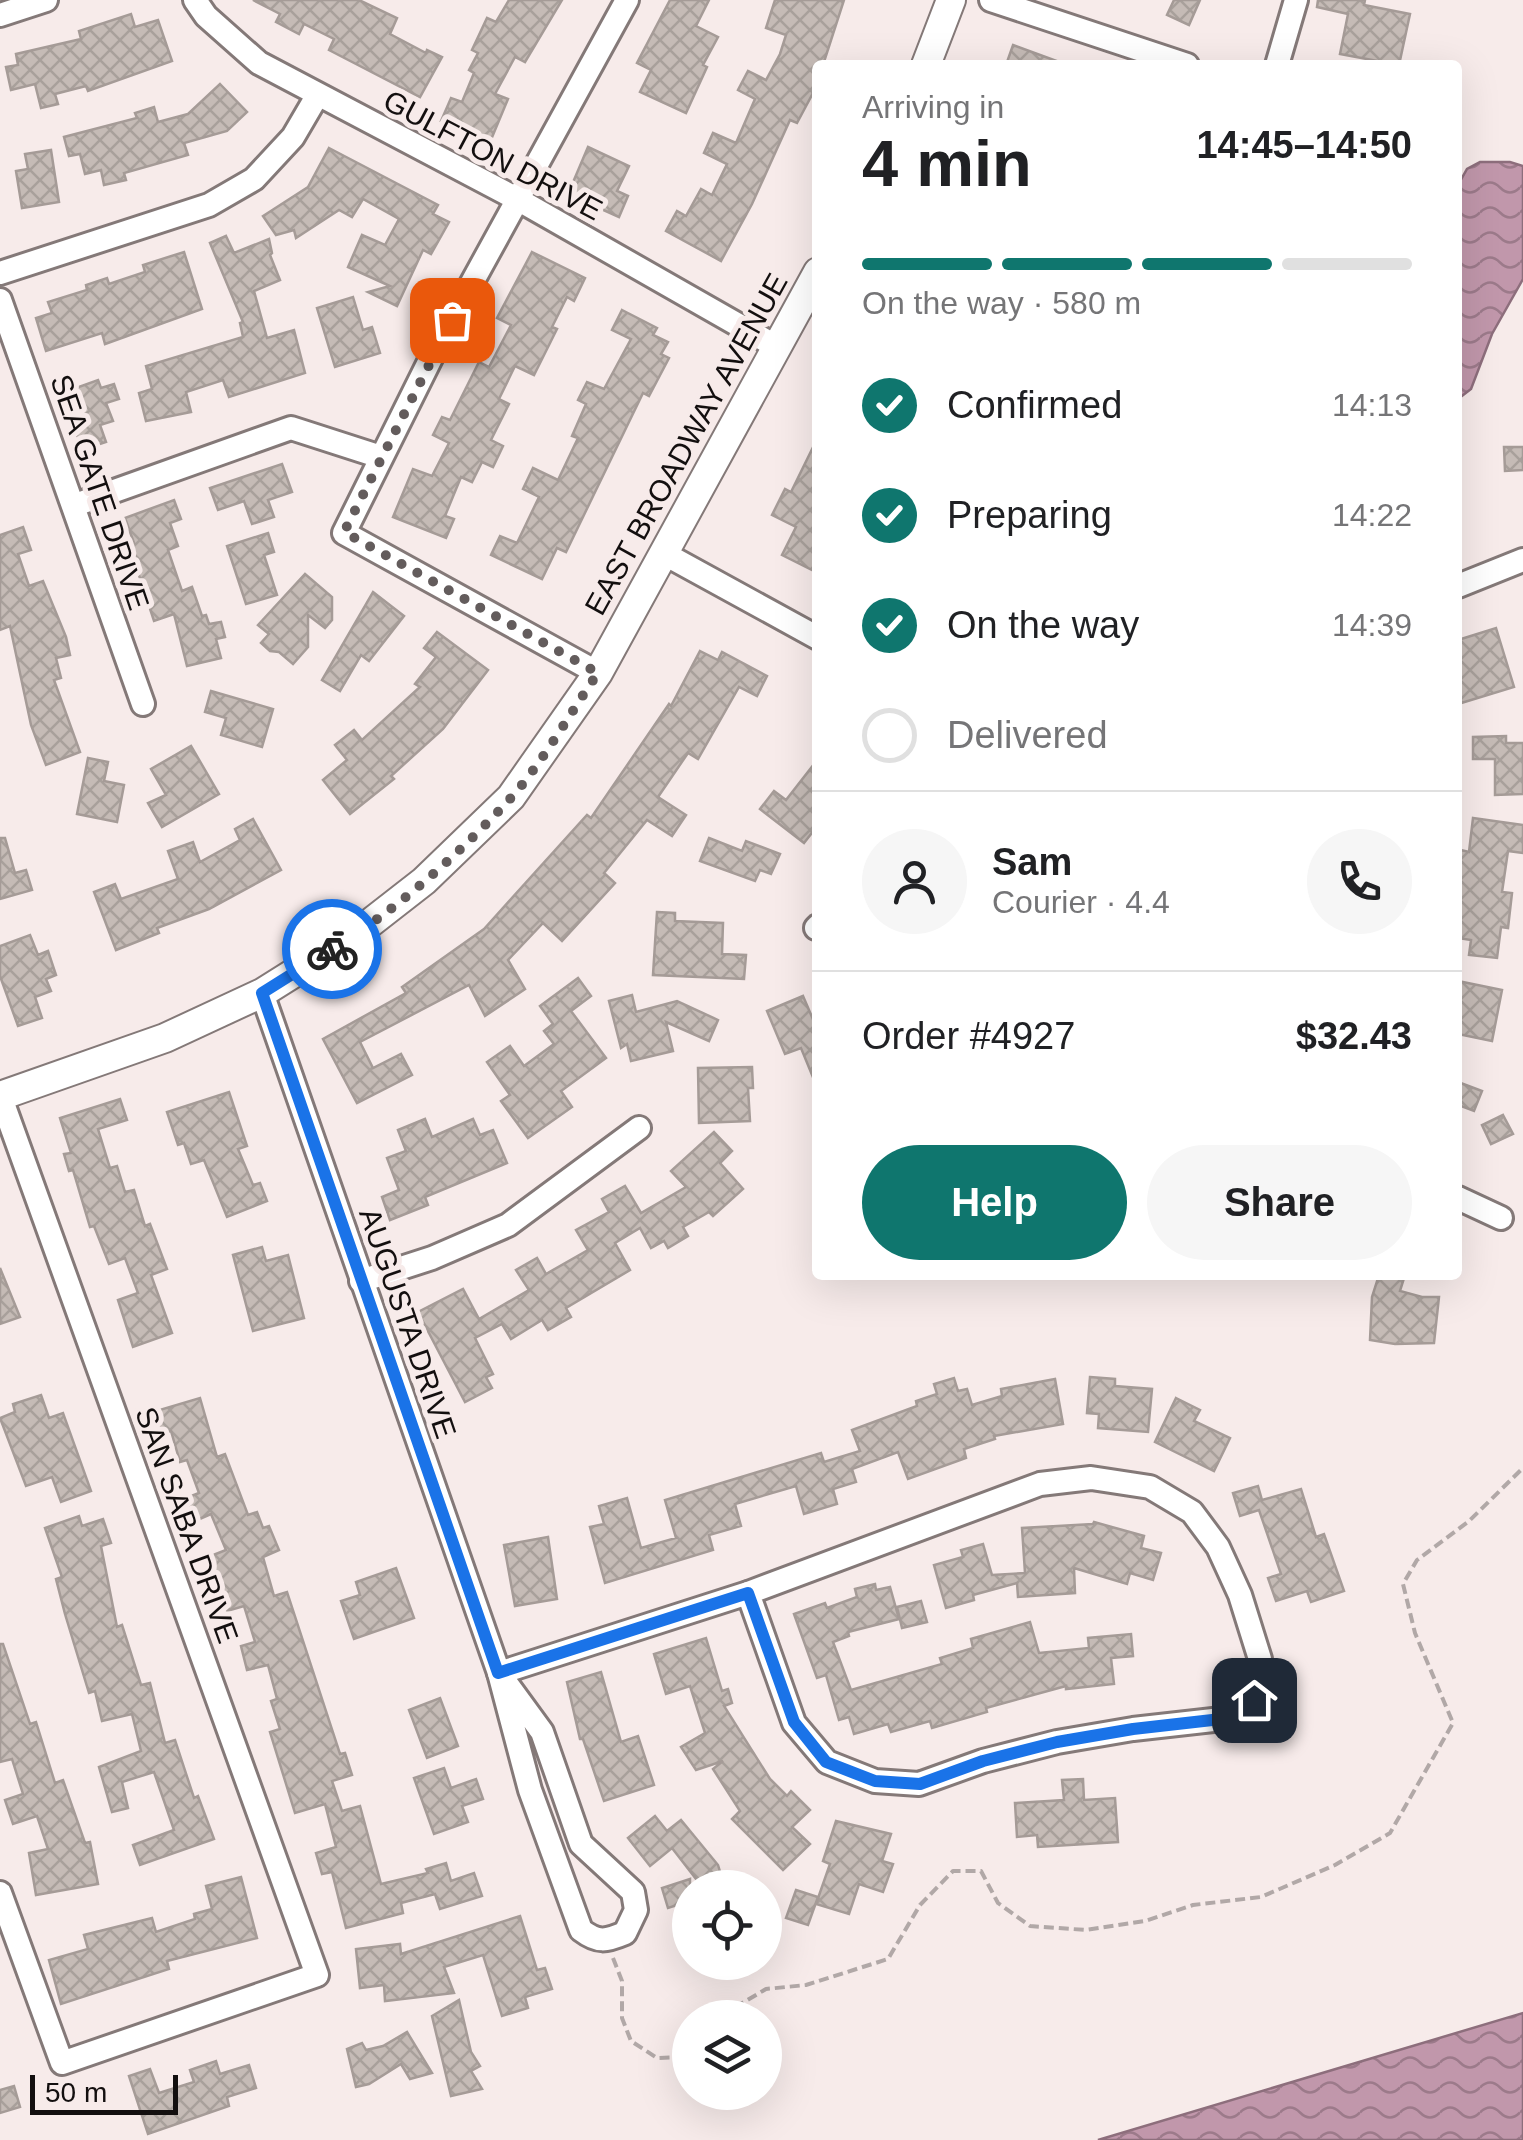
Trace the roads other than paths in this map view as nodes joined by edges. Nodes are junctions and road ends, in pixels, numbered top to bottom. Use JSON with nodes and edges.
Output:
{"nodes":[{"id":1,"x":46,"y":0,"type":"edge"},
{"id":2,"x":195,"y":0,"type":"edge"},
{"id":3,"x":627,"y":0,"type":"edge"},
{"id":4,"x":950,"y":0,"type":"edge"},
{"id":5,"x":991,"y":0,"type":"edge"},
{"id":6,"x":1296,"y":0,"type":"edge"},
{"id":7,"x":0,"y":15,"type":"edge"},
{"id":8,"x":928,"y":60,"type":"edge"},
{"id":9,"x":1172,"y":60,"type":"edge"},
{"id":10,"x":1278,"y":60,"type":"edge"},
{"id":11,"x":318,"y":96,"type":"junction"},
{"id":12,"x":519,"y":200,"type":"junction"},
{"id":13,"x":0,"y":273,"type":"edge"},
{"id":14,"x":812,"y":283,"type":"edge"},
{"id":15,"x":0,"y":300,"type":"edge"},
{"id":16,"x":777,"y":346,"type":"junction"},
{"id":17,"x":381,"y":457,"type":"junction"},
{"id":18,"x":74,"y":505,"type":"junction"},
{"id":19,"x":663,"y":553,"type":"junction"},
{"id":20,"x":1523,"y":560,"type":"edge"},
{"id":21,"x":1462,"y":584,"type":"edge"},
{"id":22,"x":812,"y":635,"type":"edge"},
{"id":23,"x":598,"y":673,"type":"junction"},
{"id":24,"x":143,"y":704,"type":"dead end"},
{"id":25,"x":262,"y":993,"type":"junction"},
{"id":26,"x":0,"y":1096,"type":"edge"},
{"id":27,"x":639,"y":1128,"type":"dead end"},
{"id":28,"x":1462,"y":1200,"type":"edge"},
{"id":29,"x":1501,"y":1218,"type":"dead end"},
{"id":30,"x":361,"y":1281,"type":"junction"},
{"id":31,"x":748,"y":1593,"type":"junction"},
{"id":32,"x":498,"y":1673,"type":"junction"},
{"id":33,"x":0,"y":1893,"type":"edge"}],
"edges":[{"from":1,"to":7,"type":"street"},
{"from":2,"to":11,"type":"street","name":"GULFTON DRIVE"},
{"from":3,"to":12,"type":"street"},
{"from":4,"to":8,"type":"street"},
{"from":5,"to":9,"type":"street"},
{"from":6,"to":10,"type":"street"},
{"from":11,"to":12,"type":"street","name":"GULFTON DRIVE"},
{"from":11,"to":13,"type":"street"},
{"from":12,"to":16,"type":"street","name":"GULFTON DRIVE"},
{"from":12,"to":17,"type":"street"},
{"from":14,"to":16,"type":"street","name":"EAST BROADWAY AVENUE"},
{"from":15,"to":18,"type":"street","name":"SEA GATE DRIVE"},
{"from":16,"to":19,"type":"street","name":"EAST BROADWAY AVENUE"},
{"from":17,"to":18,"type":"street"},
{"from":17,"to":23,"type":"street"},
{"from":18,"to":24,"type":"street","name":"SEA GATE DRIVE"},
{"from":19,"to":22,"type":"street"},
{"from":19,"to":23,"type":"street","name":"EAST BROADWAY AVENUE"},
{"from":20,"to":21,"type":"street"},
{"from":23,"to":25,"type":"street","name":"EAST BROADWAY AVENUE"},
{"from":25,"to":26,"type":"street","name":"EAST BROADWAY AVENUE"},
{"from":25,"to":30,"type":"street","name":"AUGUSTA DRIVE"},
{"from":26,"to":33,"type":"street","name":"SAN SABA DRIVE"},
{"from":27,"to":30,"type":"street"},
{"from":28,"to":29,"type":"street"},
{"from":30,"to":32,"type":"street","name":"AUGUSTA DRIVE"},
{"from":31,"to":31,"type":"street"},
{"from":31,"to":32,"type":"street"},
{"from":32,"to":32,"type":"street","name":"AUGUSTA DRIVE"}]}
